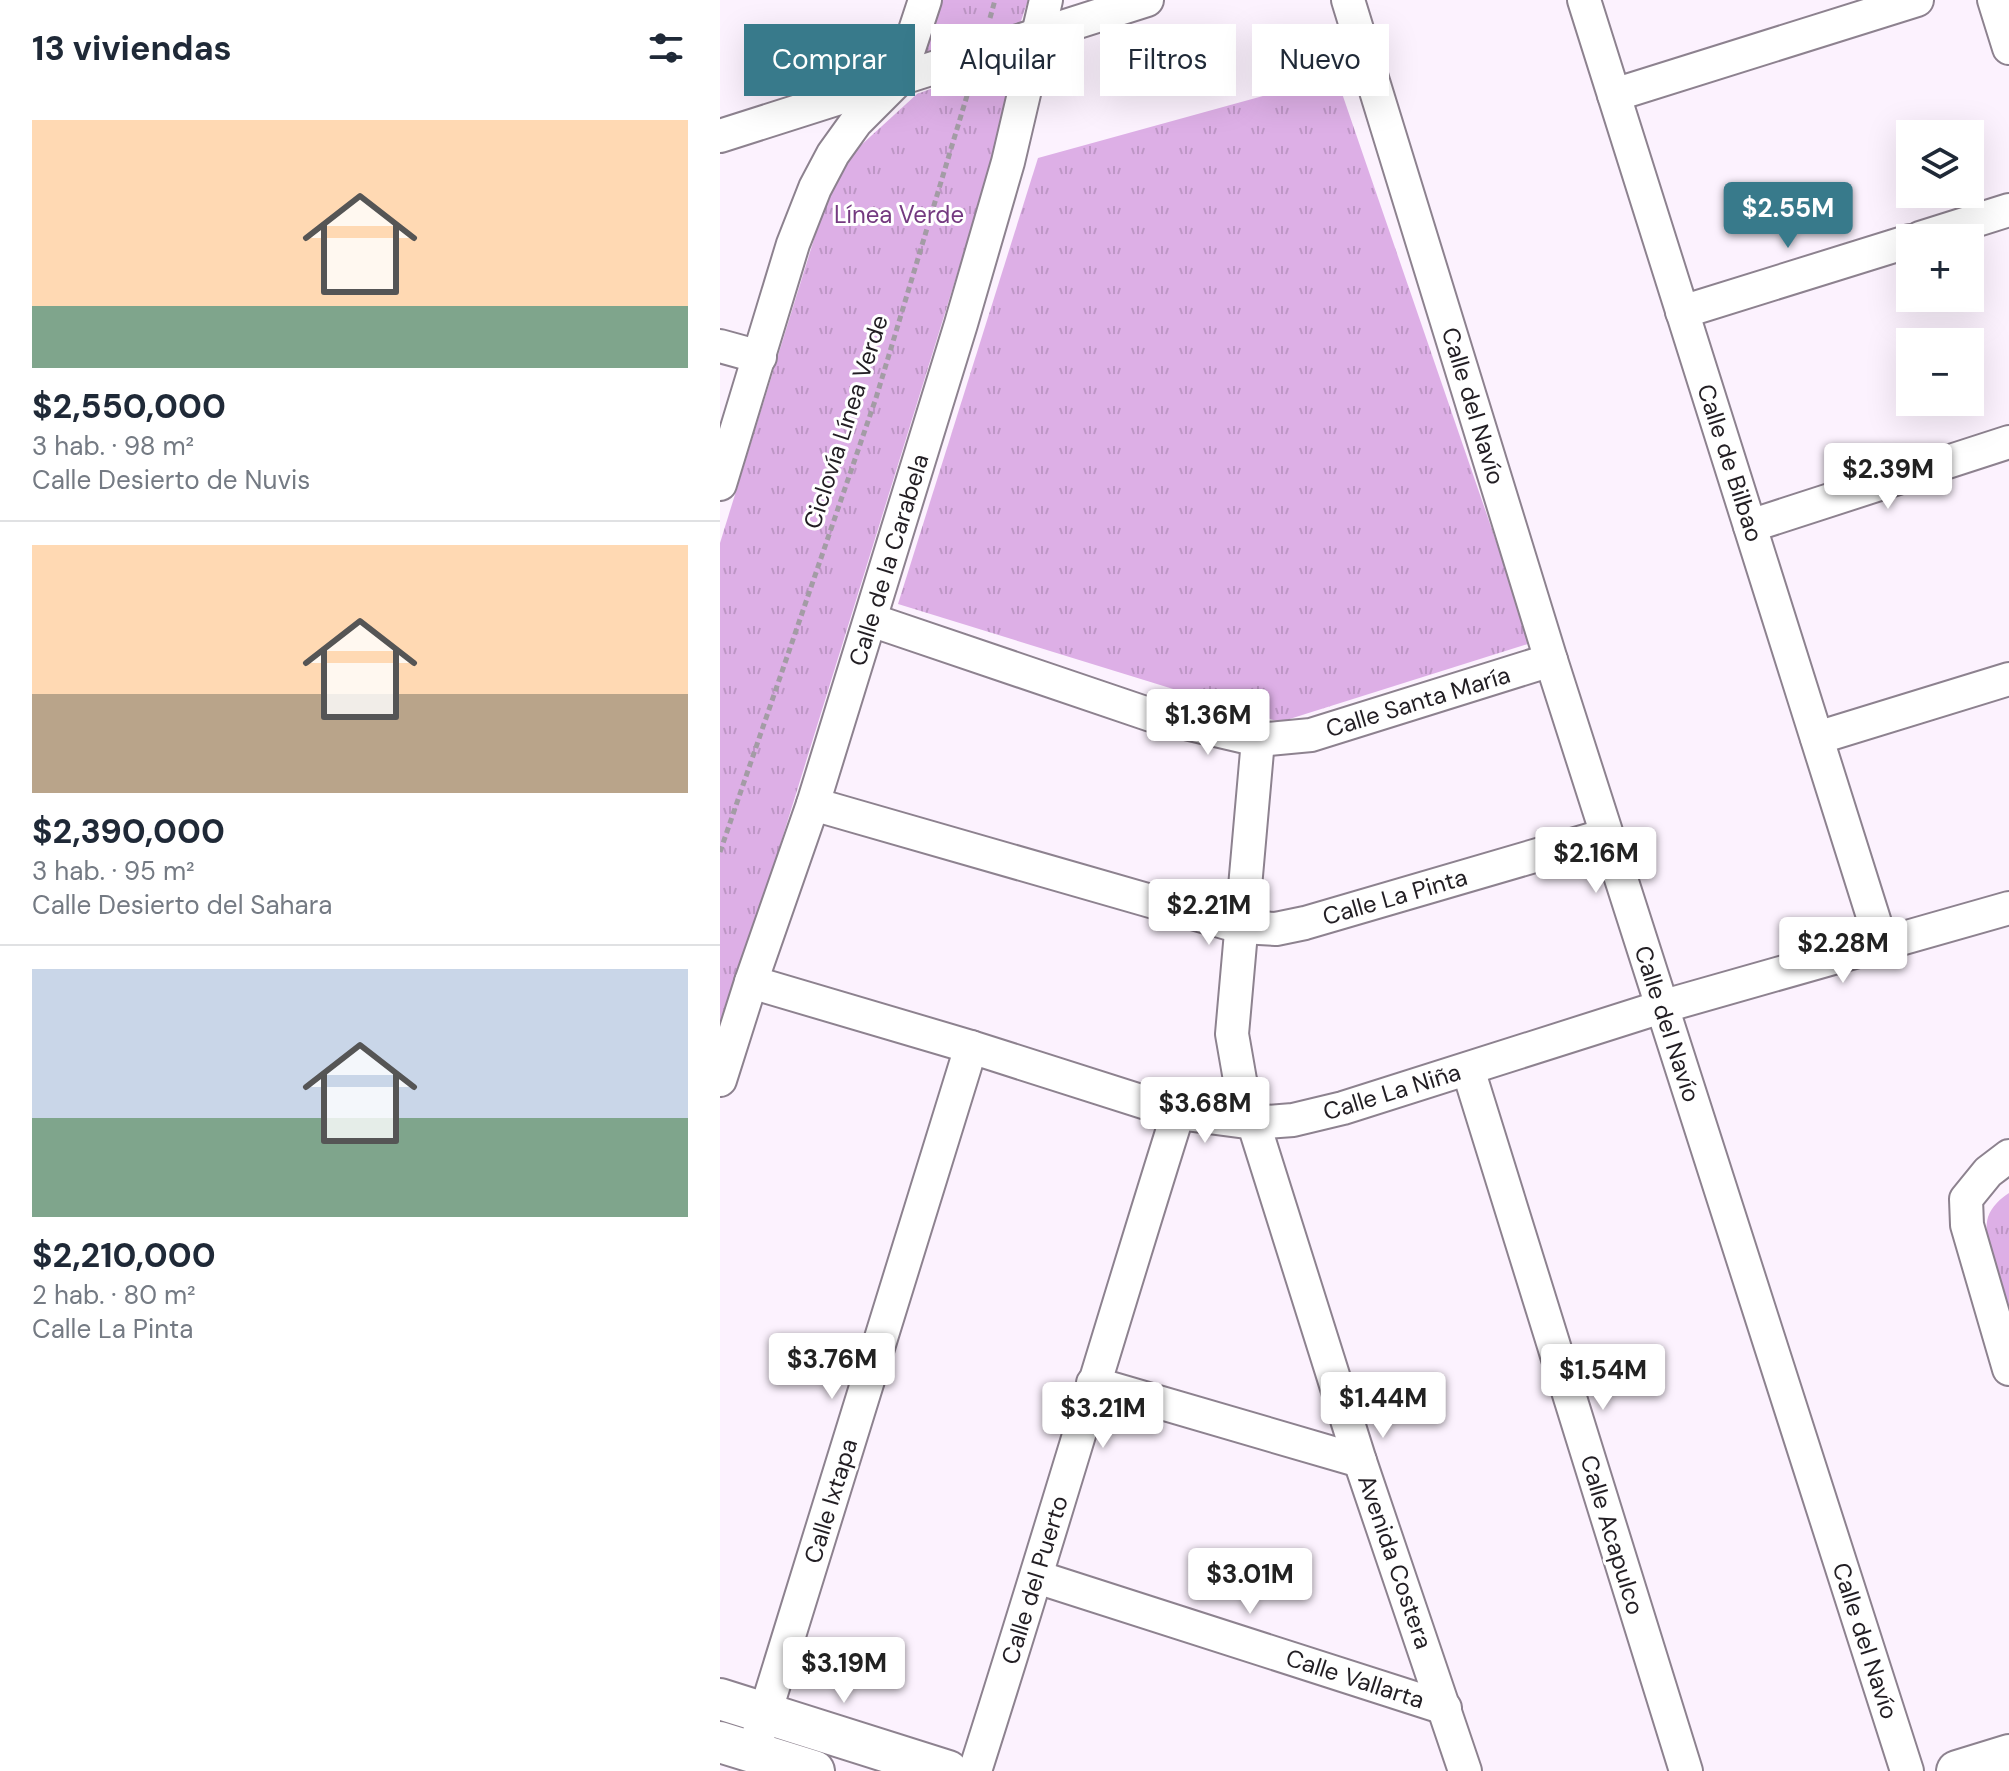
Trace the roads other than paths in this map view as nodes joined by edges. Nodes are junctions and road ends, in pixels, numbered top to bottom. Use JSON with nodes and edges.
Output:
{"nodes":[{"id":1,"x":925,"y":0,"type":"edge"},
{"id":2,"x":1046,"y":0,"type":"edge"},
{"id":3,"x":1147,"y":0,"type":"edge"},
{"id":4,"x":1348,"y":0,"type":"edge"},
{"id":5,"x":1584,"y":0,"type":"edge"},
{"id":6,"x":1917,"y":0,"type":"edge"},
{"id":7,"x":1994,"y":0,"type":"edge"},
{"id":8,"x":1040,"y":24,"type":"edge"},
{"id":9,"x":1072,"y":24,"type":"edge"},
{"id":10,"x":915,"y":30,"type":"edge"},
{"id":11,"x":2009,"y":48,"type":"edge"},
{"id":12,"x":1614,"y":95,"type":"junction"},
{"id":13,"x":846,"y":96,"type":"edge"},
{"id":14,"x":882,"y":96,"type":"edge"},
{"id":15,"x":1023,"y":96,"type":"edge"},
{"id":16,"x":720,"y":136,"type":"edge"},
{"id":17,"x":2009,"y":210,"type":"edge"},
{"id":18,"x":1964,"y":224,"type":"edge"},
{"id":19,"x":1896,"y":245,"type":"edge"},
{"id":20,"x":1682,"y":312,"type":"junction"},
{"id":21,"x":720,"y":346,"type":"edge"},
{"id":22,"x":760,"y":357,"type":"junction"},
{"id":23,"x":2009,"y":442,"type":"edge"},
{"id":24,"x":720,"y":484,"type":"edge"},
{"id":25,"x":1750,"y":526,"type":"junction"},
{"id":26,"x":871,"y":620,"type":"junction"},
{"id":27,"x":1551,"y":660,"type":"junction"},
{"id":28,"x":2009,"y":679,"type":"edge"},
{"id":29,"x":1817,"y":738,"type":"junction"},
{"id":30,"x":1258,"y":740,"type":"junction"},
{"id":31,"x":813,"y":804,"type":"junction"},
{"id":32,"x":1606,"y":835,"type":"junction"},
{"id":33,"x":2009,"y":908,"type":"edge"},
{"id":34,"x":1876,"y":926,"type":"dead end"},
{"id":35,"x":1241,"y":927,"type":"junction"},
{"id":36,"x":751,"y":982,"type":"junction"},
{"id":37,"x":1661,"y":1007,"type":"junction"},
{"id":38,"x":971,"y":1047,"type":"junction"},
{"id":39,"x":1468,"y":1069,"type":"junction"},
{"id":40,"x":720,"y":1080,"type":"edge"},
{"id":41,"x":1178,"y":1113,"type":"junction"},
{"id":42,"x":1254,"y":1123,"type":"junction"},
{"id":43,"x":2009,"y":1156,"type":"edge"},
{"id":44,"x":2009,"y":1369,"type":"edge"},
{"id":45,"x":1093,"y":1383,"type":"junction"},
{"id":46,"x":1360,"y":1461,"type":"junction"},
{"id":47,"x":1037,"y":1577,"type":"junction"},
{"id":48,"x":720,"y":1699,"type":"edge"},
{"id":49,"x":1445,"y":1708,"type":"junction"},
{"id":50,"x":765,"y":1713,"type":"junction"},
{"id":51,"x":740,"y":1755,"type":"edge"},
{"id":52,"x":2009,"y":1755,"type":"edge"},
{"id":53,"x":814,"y":1771,"type":"edge"},
{"id":54,"x":948,"y":1771,"type":"edge"},
{"id":55,"x":975,"y":1771,"type":"edge"},
{"id":56,"x":1465,"y":1771,"type":"edge"},
{"id":57,"x":1686,"y":1771,"type":"edge"},
{"id":58,"x":1907,"y":1771,"type":"edge"},
{"id":59,"x":1957,"y":1771,"type":"edge"}],
"edges":[{"from":1,"to":10,"type":"street"},
{"from":2,"to":8,"type":"street","name":"Calle de la Carabela"},
{"from":3,"to":9,"type":"street"},
{"from":4,"to":27,"type":"street","name":"Calle del Navío"},
{"from":5,"to":12,"type":"street","name":"Calle de Bilbao"},
{"from":6,"to":12,"type":"street"},
{"from":7,"to":11,"type":"street"},
{"from":12,"to":20,"type":"street","name":"Calle de Bilbao"},
{"from":13,"to":16,"type":"street"},
{"from":14,"to":22,"type":"street"},
{"from":15,"to":26,"type":"street","name":"Calle de la Carabela"},
{"from":17,"to":18,"type":"street"},
{"from":19,"to":20,"type":"street"},
{"from":20,"to":25,"type":"street","name":"Calle de Bilbao"},
{"from":21,"to":22,"type":"street"},
{"from":22,"to":24,"type":"street"},
{"from":23,"to":25,"type":"street"},
{"from":25,"to":29,"type":"street","name":"Calle de Bilbao"},
{"from":26,"to":30,"type":"street","name":"Calle Santa María"},
{"from":26,"to":31,"type":"street","name":"Calle de la Carabela"},
{"from":27,"to":30,"type":"street","name":"Calle Santa María"},
{"from":27,"to":32,"type":"street","name":"Calle del Navío"},
{"from":28,"to":29,"type":"street"},
{"from":29,"to":34,"type":"street","name":"Calle de Bilbao"},
{"from":30,"to":35,"type":"street"},
{"from":31,"to":35,"type":"street","name":"Calle La Pinta"},
{"from":31,"to":36,"type":"street","name":"Calle de la Carabela"},
{"from":32,"to":35,"type":"street","name":"Calle La Pinta"},
{"from":32,"to":37,"type":"street","name":"Calle del Navío"},
{"from":33,"to":37,"type":"street","name":"Calle La Niña"},
{"from":35,"to":42,"type":"street"},
{"from":36,"to":38,"type":"street","name":"Calle La Niña"},
{"from":36,"to":40,"type":"street","name":"Calle de la Carabela"},
{"from":37,"to":39,"type":"street","name":"Calle La Niña"},
{"from":37,"to":58,"type":"street","name":"Calle del Navío"},
{"from":38,"to":41,"type":"street","name":"Calle La Niña"},
{"from":38,"to":50,"type":"street","name":"Calle Ixtapa"},
{"from":39,"to":42,"type":"street","name":"Calle La Niña"},
{"from":39,"to":57,"type":"street","name":"Calle Acapulco"},
{"from":41,"to":42,"type":"street","name":"Calle La Niña"},
{"from":41,"to":45,"type":"street","name":"Calle del Puerto"},
{"from":42,"to":46,"type":"street","name":"Avenida Costera"},
{"from":43,"to":44,"type":"street"},
{"from":45,"to":46,"type":"street"},
{"from":45,"to":47,"type":"street","name":"Calle del Puerto"},
{"from":46,"to":49,"type":"street","name":"Avenida Costera"},
{"from":47,"to":49,"type":"street","name":"Calle Vallarta"},
{"from":47,"to":55,"type":"street","name":"Calle del Puerto"},
{"from":48,"to":50,"type":"main road"},
{"from":49,"to":56,"type":"street","name":"Avenida Costera"},
{"from":50,"to":51,"type":"street","name":"Calle Ixtapa"},
{"from":50,"to":54,"type":"main road"},
{"from":51,"to":53,"type":"main road"},
{"from":52,"to":59,"type":"main road"}]}
